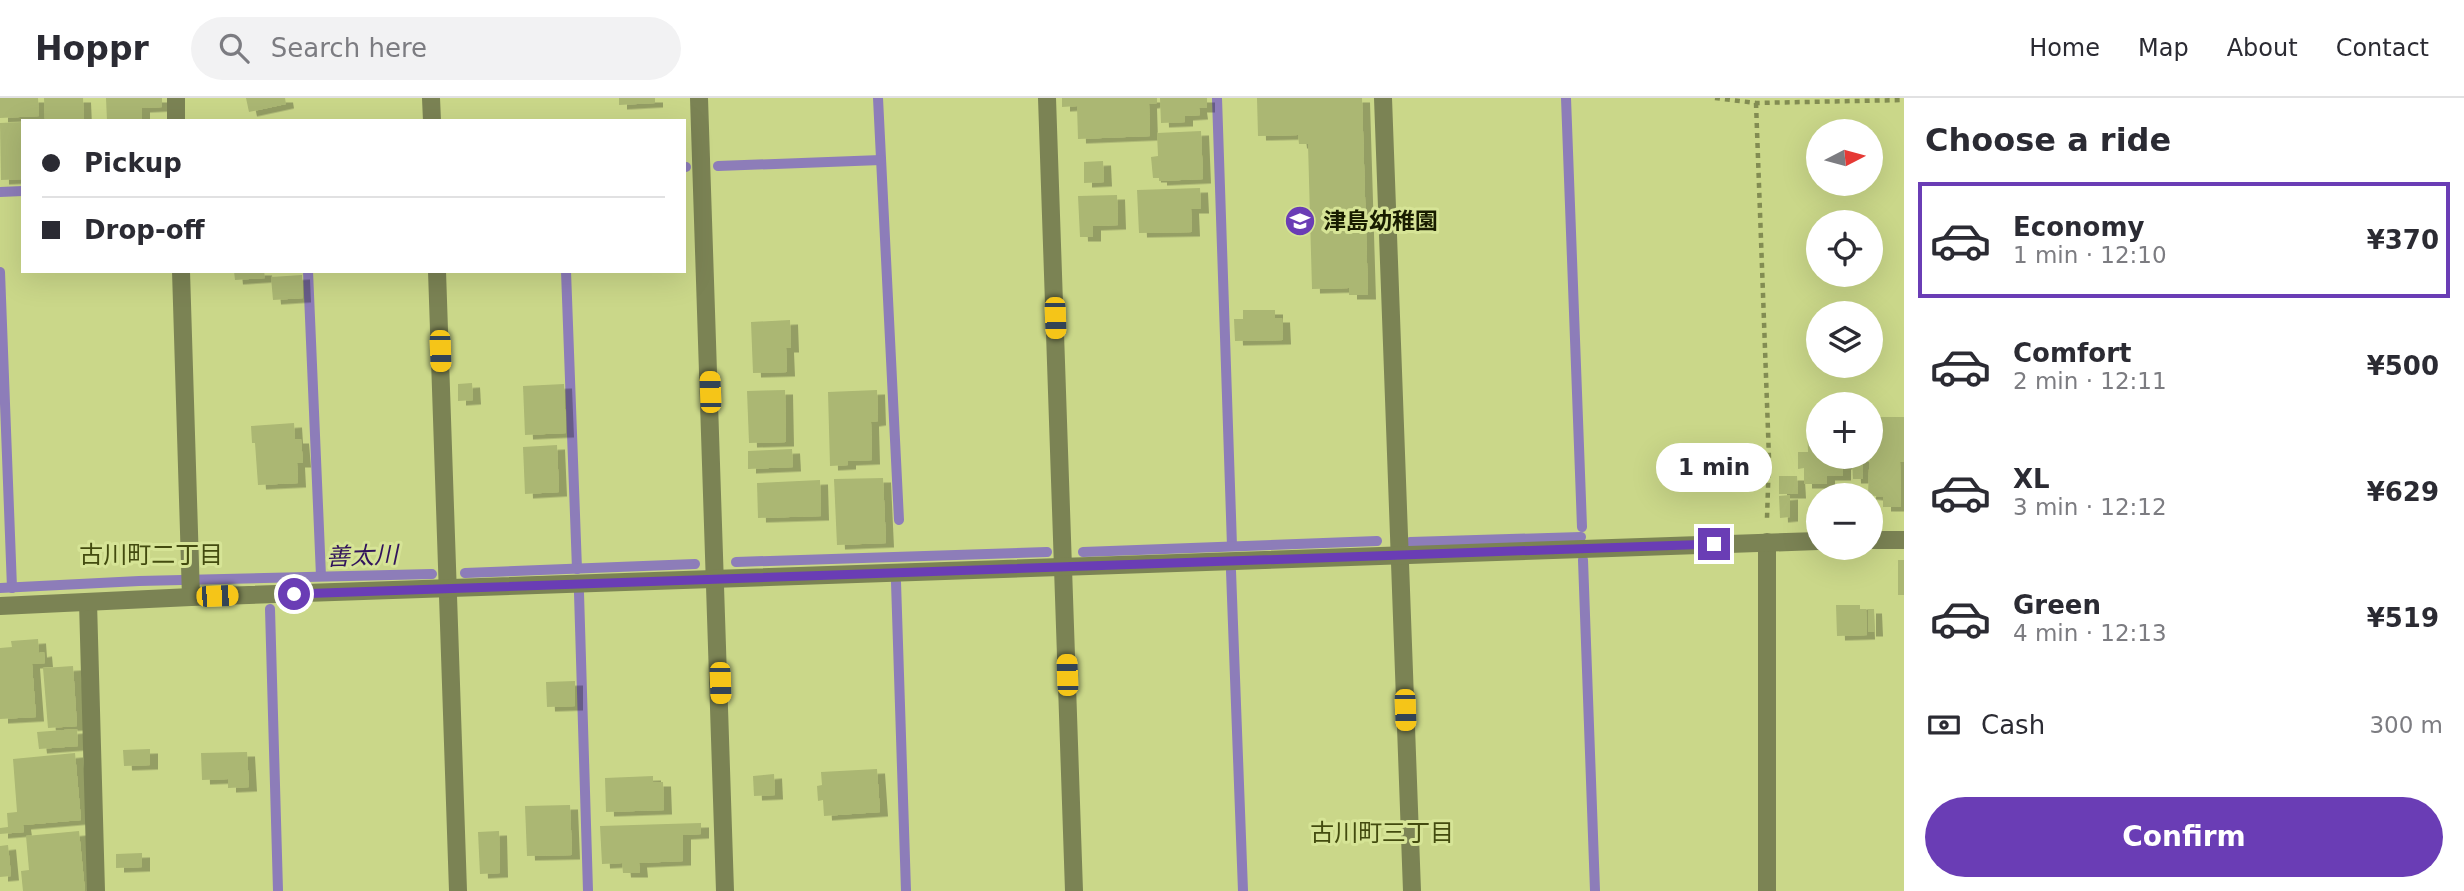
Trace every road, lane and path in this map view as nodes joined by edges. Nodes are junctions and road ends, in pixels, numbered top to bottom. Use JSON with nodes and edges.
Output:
{"nodes":[{"id":1,"x":176,"y":98,"type":"edge"},
{"id":2,"x":431,"y":98,"type":"edge"},
{"id":3,"x":699,"y":98,"type":"edge"},
{"id":4,"x":1047,"y":98,"type":"edge"},
{"id":5,"x":1383,"y":98,"type":"edge"},
{"id":6,"x":1715,"y":98,"type":"edge"},
{"id":7,"x":1904,"y":100,"type":"edge"},
{"id":8,"x":1756,"y":103,"type":"junction"},
{"id":9,"x":176,"y":119,"type":"edge"},
{"id":10,"x":432,"y":119,"type":"edge"},
{"id":11,"x":181,"y":273,"type":"edge"},
{"id":12,"x":437,"y":273,"type":"edge"},
{"id":13,"x":1883,"y":540,"type":"edge"},
{"id":14,"x":1904,"y":540,"type":"edge"},
{"id":15,"x":1806,"y":541,"type":"edge"},
{"id":16,"x":1767,"y":542,"type":"junction"},
{"id":17,"x":1400,"y":555,"type":"junction"},
{"id":18,"x":1064,"y":567,"type":"junction"},
{"id":19,"x":717,"y":579,"type":"junction"},
{"id":20,"x":449,"y":590,"type":"junction"},
{"id":21,"x":191,"y":597,"type":"junction"},
{"id":22,"x":88,"y":602,"type":"junction"},
{"id":23,"x":0,"y":606,"type":"edge"},
{"id":24,"x":96,"y":891,"type":"edge"},
{"id":25,"x":458,"y":891,"type":"edge"},
{"id":26,"x":725,"y":891,"type":"edge"},
{"id":27,"x":1074,"y":891,"type":"edge"},
{"id":28,"x":1412,"y":891,"type":"edge"},
{"id":29,"x":1768,"y":891,"type":"edge"}],
"edges":[{"from":1,"to":9,"type":"street"},
{"from":2,"to":10,"type":"street"},
{"from":3,"to":19,"type":"street"},
{"from":4,"to":18,"type":"street"},
{"from":5,"to":17,"type":"street"},
{"from":6,"to":8,"type":"path"},
{"from":7,"to":8,"type":"path"},
{"from":8,"to":16,"type":"path"},
{"from":11,"to":21,"type":"street"},
{"from":12,"to":20,"type":"street"},
{"from":13,"to":14,"type":"street"},
{"from":15,"to":16,"type":"street"},
{"from":16,"to":17,"type":"street"},
{"from":16,"to":29,"type":"street"},
{"from":17,"to":18,"type":"street"},
{"from":17,"to":28,"type":"street"},
{"from":18,"to":19,"type":"street"},
{"from":18,"to":27,"type":"street"},
{"from":19,"to":20,"type":"street"},
{"from":19,"to":26,"type":"street"},
{"from":20,"to":21,"type":"street"},
{"from":20,"to":25,"type":"street"},
{"from":21,"to":22,"type":"street"},
{"from":22,"to":23,"type":"street"},
{"from":22,"to":24,"type":"street"}]}
